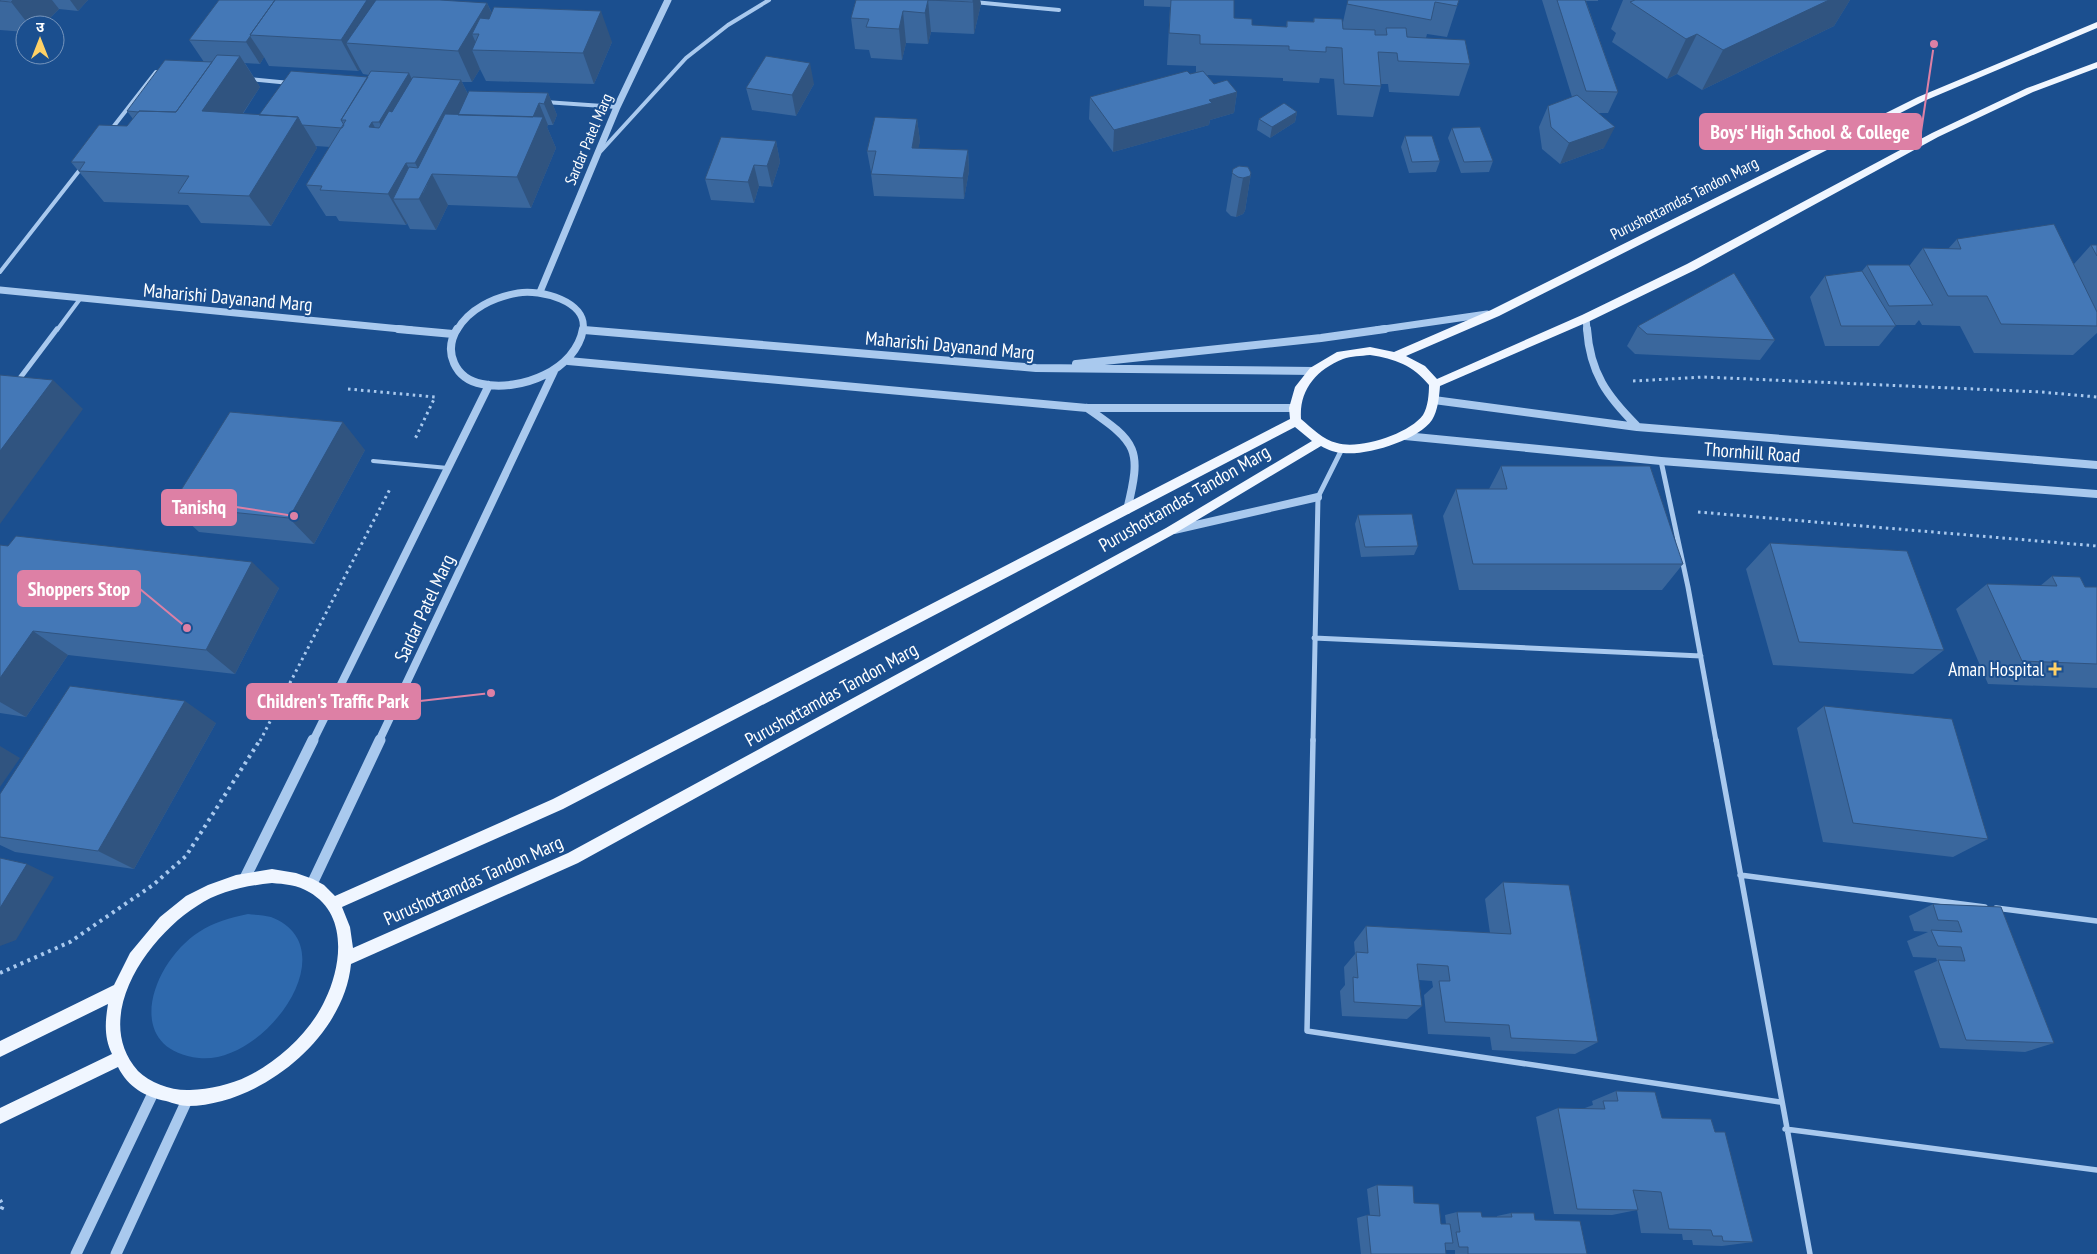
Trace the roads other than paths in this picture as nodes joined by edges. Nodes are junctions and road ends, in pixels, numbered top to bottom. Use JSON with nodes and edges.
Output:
{"nodes":[{"id":1,"x":668,"y":0,"type":"edge"},
{"id":2,"x":769,"y":0,"type":"edge"},
{"id":3,"x":967,"y":2,"type":"edge"},
{"id":4,"x":1059,"y":10,"type":"dead end"},
{"id":5,"x":2097,"y":25,"type":"edge"},
{"id":6,"x":2097,"y":65,"type":"edge"},
{"id":7,"x":166,"y":73,"type":"edge"},
{"id":8,"x":244,"y":79,"type":"dead end"},
{"id":9,"x":293,"y":83,"type":"edge"},
{"id":10,"x":538,"y":101,"type":"edge"},
{"id":11,"x":617,"y":107,"type":"junction"},
{"id":12,"x":108,"y":134,"type":"edge"},
{"id":13,"x":597,"y":154,"type":"junction"},
{"id":14,"x":84,"y":165,"type":"edge"},
{"id":15,"x":0,"y":272,"type":"edge"},
{"id":16,"x":0,"y":290,"type":"edge"},
{"id":17,"x":540,"y":292,"type":"junction"},
{"id":18,"x":80,"y":299,"type":"junction"},
{"id":19,"x":1495,"y":313,"type":"junction"},
{"id":20,"x":1586,"y":318,"type":"junction"},
{"id":21,"x":584,"y":330,"type":"junction"},
{"id":22,"x":453,"y":334,"type":"junction"},
{"id":23,"x":1398,"y":355,"type":"junction"},
{"id":24,"x":568,"y":361,"type":"junction"},
{"id":25,"x":1036,"y":368,"type":"junction"},
{"id":26,"x":554,"y":371,"type":"junction"},
{"id":27,"x":1314,"y":371,"type":"junction"},
{"id":28,"x":1435,"y":384,"type":"junction"},
{"id":29,"x":489,"y":385,"type":"junction"},
{"id":30,"x":12,"y":388,"type":"edge"},
{"id":31,"x":1434,"y":400,"type":"junction"},
{"id":32,"x":1087,"y":408,"type":"junction"},
{"id":33,"x":1294,"y":408,"type":"junction"},
{"id":34,"x":1296,"y":421,"type":"junction"},
{"id":35,"x":1637,"y":427,"type":"junction"},
{"id":36,"x":1405,"y":436,"type":"junction"},
{"id":37,"x":1321,"y":441,"type":"junction"},
{"id":38,"x":1342,"y":449,"type":"junction"},
{"id":39,"x":373,"y":461,"type":"dead end"},
{"id":40,"x":1661,"y":461,"type":"junction"},
{"id":41,"x":2097,"y":465,"type":"edge"},
{"id":42,"x":448,"y":468,"type":"junction"},
{"id":43,"x":2097,"y":494,"type":"edge"},
{"id":44,"x":1318,"y":497,"type":"junction"},
{"id":45,"x":1127,"y":510,"type":"junction"},
{"id":46,"x":1170,"y":531,"type":"junction"},
{"id":47,"x":1314,"y":638,"type":"junction"},
{"id":48,"x":1701,"y":656,"type":"junction"},
{"id":49,"x":1740,"y":875,"type":"junction"},
{"id":50,"x":245,"y":878,"type":"junction"},
{"id":51,"x":311,"y":886,"type":"junction"},
{"id":52,"x":332,"y":904,"type":"junction"},
{"id":53,"x":2097,"y":921,"type":"edge"},
{"id":54,"x":347,"y":958,"type":"junction"},
{"id":55,"x":118,"y":991,"type":"junction"},
{"id":56,"x":0,"y":1049,"type":"edge"},
{"id":57,"x":120,"y":1058,"type":"junction"},
{"id":58,"x":154,"y":1091,"type":"junction"},
{"id":59,"x":188,"y":1098,"type":"junction"},
{"id":60,"x":1780,"y":1102,"type":"junction"},
{"id":61,"x":0,"y":1116,"type":"edge"},
{"id":62,"x":1785,"y":1129,"type":"junction"},
{"id":63,"x":2097,"y":1170,"type":"edge"},
{"id":64,"x":76,"y":1254,"type":"edge"},
{"id":65,"x":116,"y":1254,"type":"edge"},
{"id":66,"x":1810,"y":1254,"type":"edge"}],
"edges":[{"from":1,"to":11,"type":"street","name":"Sardar Patel Marg"},
{"from":2,"to":13,"type":"street"},
{"from":3,"to":4,"type":"street"},
{"from":5,"to":19,"type":"main road","name":"Purushottamdas Tandon Marg"},
{"from":6,"to":20,"type":"main road"},
{"from":7,"to":12,"type":"street"},
{"from":8,"to":9,"type":"street"},
{"from":10,"to":11,"type":"street"},
{"from":11,"to":13,"type":"street","name":"Sardar Patel Marg"},
{"from":13,"to":17,"type":"street","name":"Sardar Patel Marg"},
{"from":14,"to":15,"type":"street"},
{"from":16,"to":18,"type":"street","name":"Maharishi Dayanand Marg"},
{"from":17,"to":21,"type":"street"},
{"from":17,"to":22,"type":"street"},
{"from":18,"to":22,"type":"street","name":"Maharishi Dayanand Marg"},
{"from":18,"to":30,"type":"street"},
{"from":19,"to":23,"type":"main road","name":"Purushottamdas Tandon Marg"},
{"from":19,"to":25,"type":"street"},
{"from":20,"to":28,"type":"main road"},
{"from":20,"to":35,"type":"street"},
{"from":21,"to":24,"type":"street"},
{"from":21,"to":25,"type":"street","name":"Maharishi Dayanand Marg"},
{"from":22,"to":29,"type":"street"},
{"from":23,"to":27,"type":"main road"},
{"from":23,"to":28,"type":"main road"},
{"from":24,"to":26,"type":"street"},
{"from":24,"to":32,"type":"street"},
{"from":25,"to":27,"type":"street","name":"Maharishi Dayanand Marg"},
{"from":26,"to":29,"type":"street"},
{"from":26,"to":51,"type":"street","name":"Sardar Patel Marg"},
{"from":27,"to":33,"type":"main road"},
{"from":28,"to":31,"type":"main road"},
{"from":29,"to":42,"type":"street","name":"Sardar Patel Marg"},
{"from":31,"to":35,"type":"street","name":"Thornhill Road"},
{"from":31,"to":36,"type":"main road"},
{"from":32,"to":33,"type":"street"},
{"from":32,"to":45,"type":"street"},
{"from":33,"to":34,"type":"main road"},
{"from":34,"to":37,"type":"main road"},
{"from":34,"to":45,"type":"main road","name":"Purushottamdas Tandon Marg"},
{"from":35,"to":41,"type":"street","name":"Thornhill Road"},
{"from":36,"to":38,"type":"main road"},
{"from":36,"to":40,"type":"street","name":"Thornhill Road"},
{"from":37,"to":38,"type":"main road"},
{"from":37,"to":46,"type":"main road","name":"Purushottamdas Tandon Marg"},
{"from":38,"to":44,"type":"street"},
{"from":39,"to":42,"type":"lane"},
{"from":40,"to":43,"type":"street","name":"Thornhill Road"},
{"from":40,"to":48,"type":"street"},
{"from":42,"to":50,"type":"street","name":"Sardar Patel Marg"},
{"from":44,"to":46,"type":"street"},
{"from":44,"to":47,"type":"street"},
{"from":45,"to":52,"type":"main road","name":"Purushottamdas Tandon Marg"},
{"from":46,"to":54,"type":"main road","name":"Purushottamdas Tandon Marg"},
{"from":47,"to":48,"type":"street"},
{"from":47,"to":60,"type":"street"},
{"from":48,"to":49,"type":"street"},
{"from":49,"to":53,"type":"street"},
{"from":49,"to":60,"type":"street"},
{"from":50,"to":51,"type":"main road"},
{"from":50,"to":55,"type":"main road"},
{"from":51,"to":52,"type":"main road"},
{"from":52,"to":54,"type":"main road"},
{"from":54,"to":59,"type":"main road"},
{"from":55,"to":56,"type":"main road"},
{"from":55,"to":57,"type":"main road"},
{"from":57,"to":58,"type":"main road"},
{"from":57,"to":61,"type":"main road"},
{"from":58,"to":59,"type":"main road"},
{"from":58,"to":64,"type":"street"},
{"from":59,"to":65,"type":"street"},
{"from":60,"to":62,"type":"street"},
{"from":62,"to":63,"type":"street"},
{"from":62,"to":66,"type":"street"}]}
